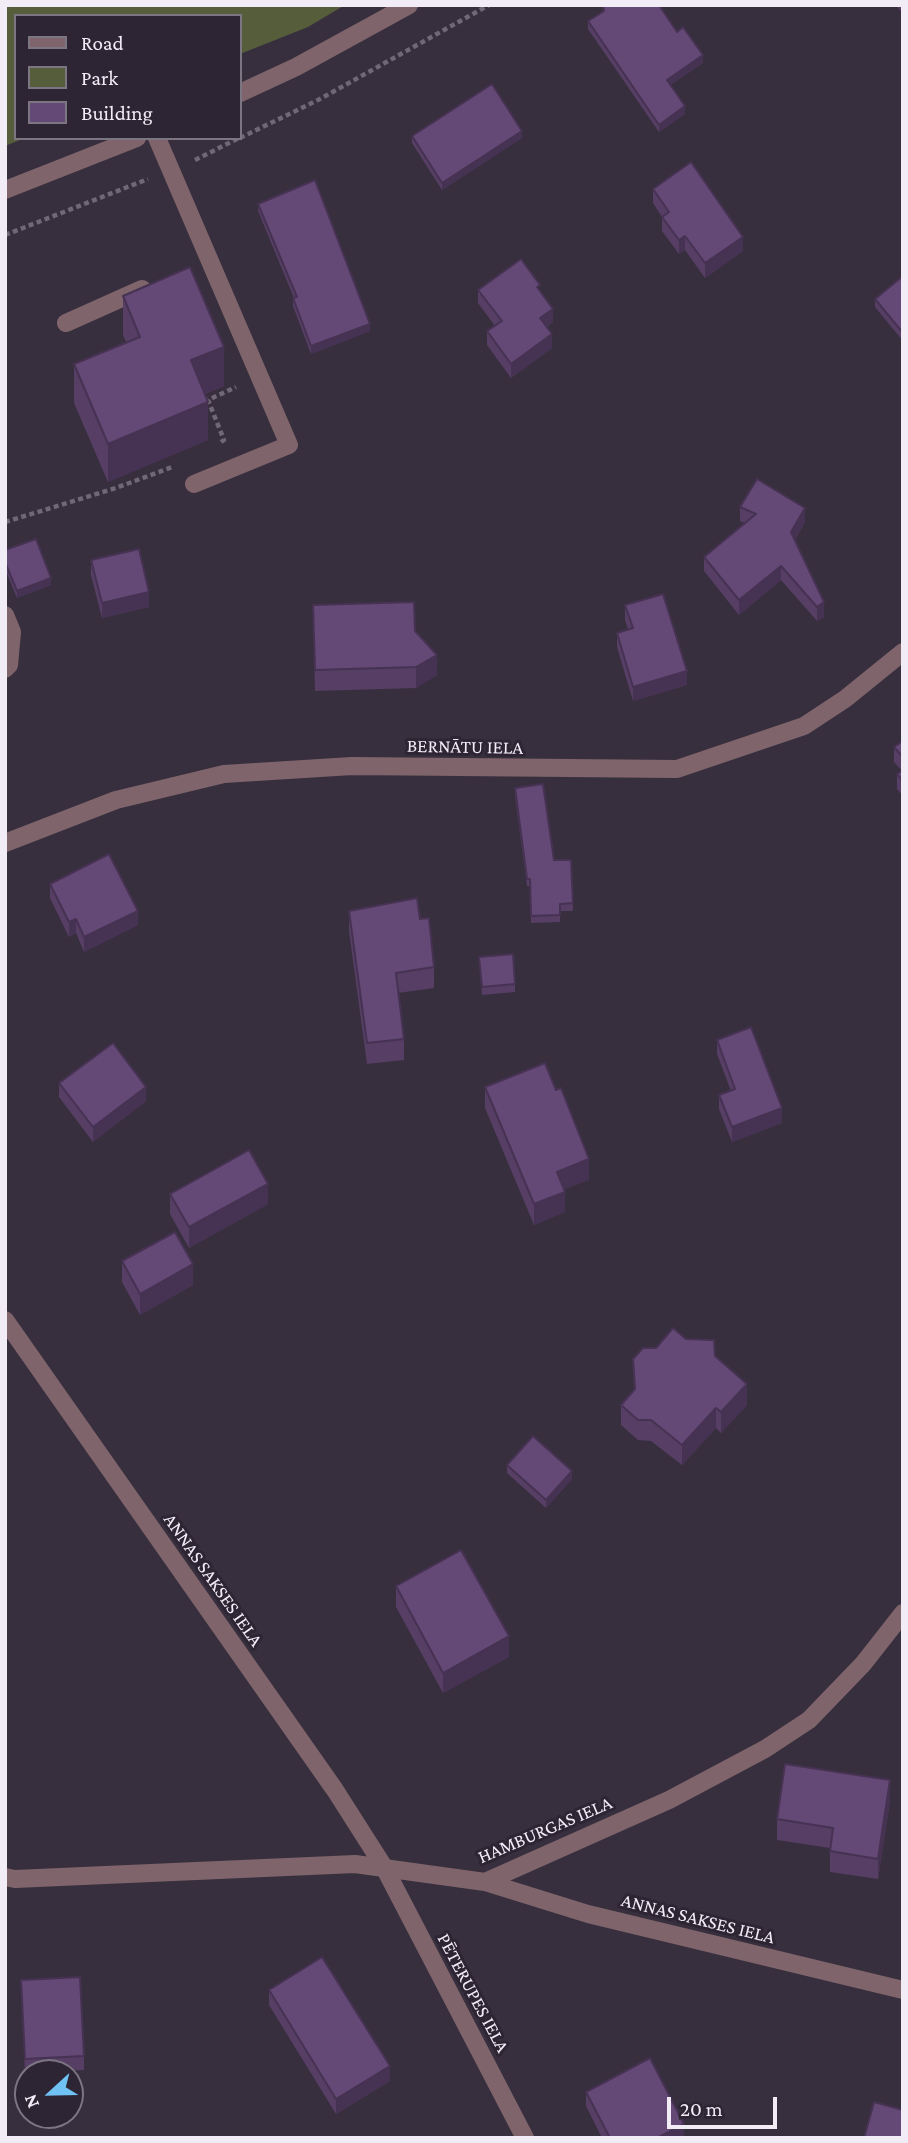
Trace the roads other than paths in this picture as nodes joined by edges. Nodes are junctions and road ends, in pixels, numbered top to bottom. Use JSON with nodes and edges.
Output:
{"nodes":[{"id":1,"x":409,"y":5,"type":"edge"},
{"id":2,"x":242,"y":92,"type":"edge"},
{"id":3,"x":132,"y":140,"type":"edge"},
{"id":4,"x":158,"y":140,"type":"edge"},
{"id":5,"x":5,"y":190,"type":"edge"},
{"id":6,"x":162,"y":281,"type":"edge"},
{"id":7,"x":66,"y":323,"type":"dead end"},
{"id":8,"x":194,"y":484,"type":"dead end"},
{"id":9,"x":5,"y":615,"type":"edge"},
{"id":10,"x":903,"y":652,"type":"edge"},
{"id":11,"x":5,"y":669,"type":"edge"},
{"id":12,"x":5,"y":844,"type":"edge"},
{"id":13,"x":5,"y":1320,"type":"edge"},
{"id":14,"x":903,"y":1613,"type":"edge"},
{"id":15,"x":384,"y":1867,"type":"junction"},
{"id":16,"x":5,"y":1877,"type":"edge"},
{"id":17,"x":485,"y":1882,"type":"junction"},
{"id":18,"x":903,"y":1990,"type":"edge"},
{"id":19,"x":525,"y":2138,"type":"edge"}],
"edges":[{"from":1,"to":2,"type":"street"},
{"from":3,"to":5,"type":"street"},
{"from":4,"to":8,"type":"street"},
{"from":6,"to":7,"type":"street"},
{"from":9,"to":11,"type":"street"},
{"from":10,"to":12,"type":"street","name":"BERNĀTU IELA"},
{"from":13,"to":15,"type":"street","name":"ANNAS SAKSES IELA"},
{"from":14,"to":17,"type":"street","name":"HAMBURGAS IELA"},
{"from":15,"to":16,"type":"street","name":"HAMBURGAS IELA"},
{"from":15,"to":17,"type":"street","name":"HAMBURGAS IELA"},
{"from":15,"to":19,"type":"street","name":"PĒTERUPES IELA"},
{"from":17,"to":18,"type":"street","name":"ANNAS SAKSES IELA"}]}
